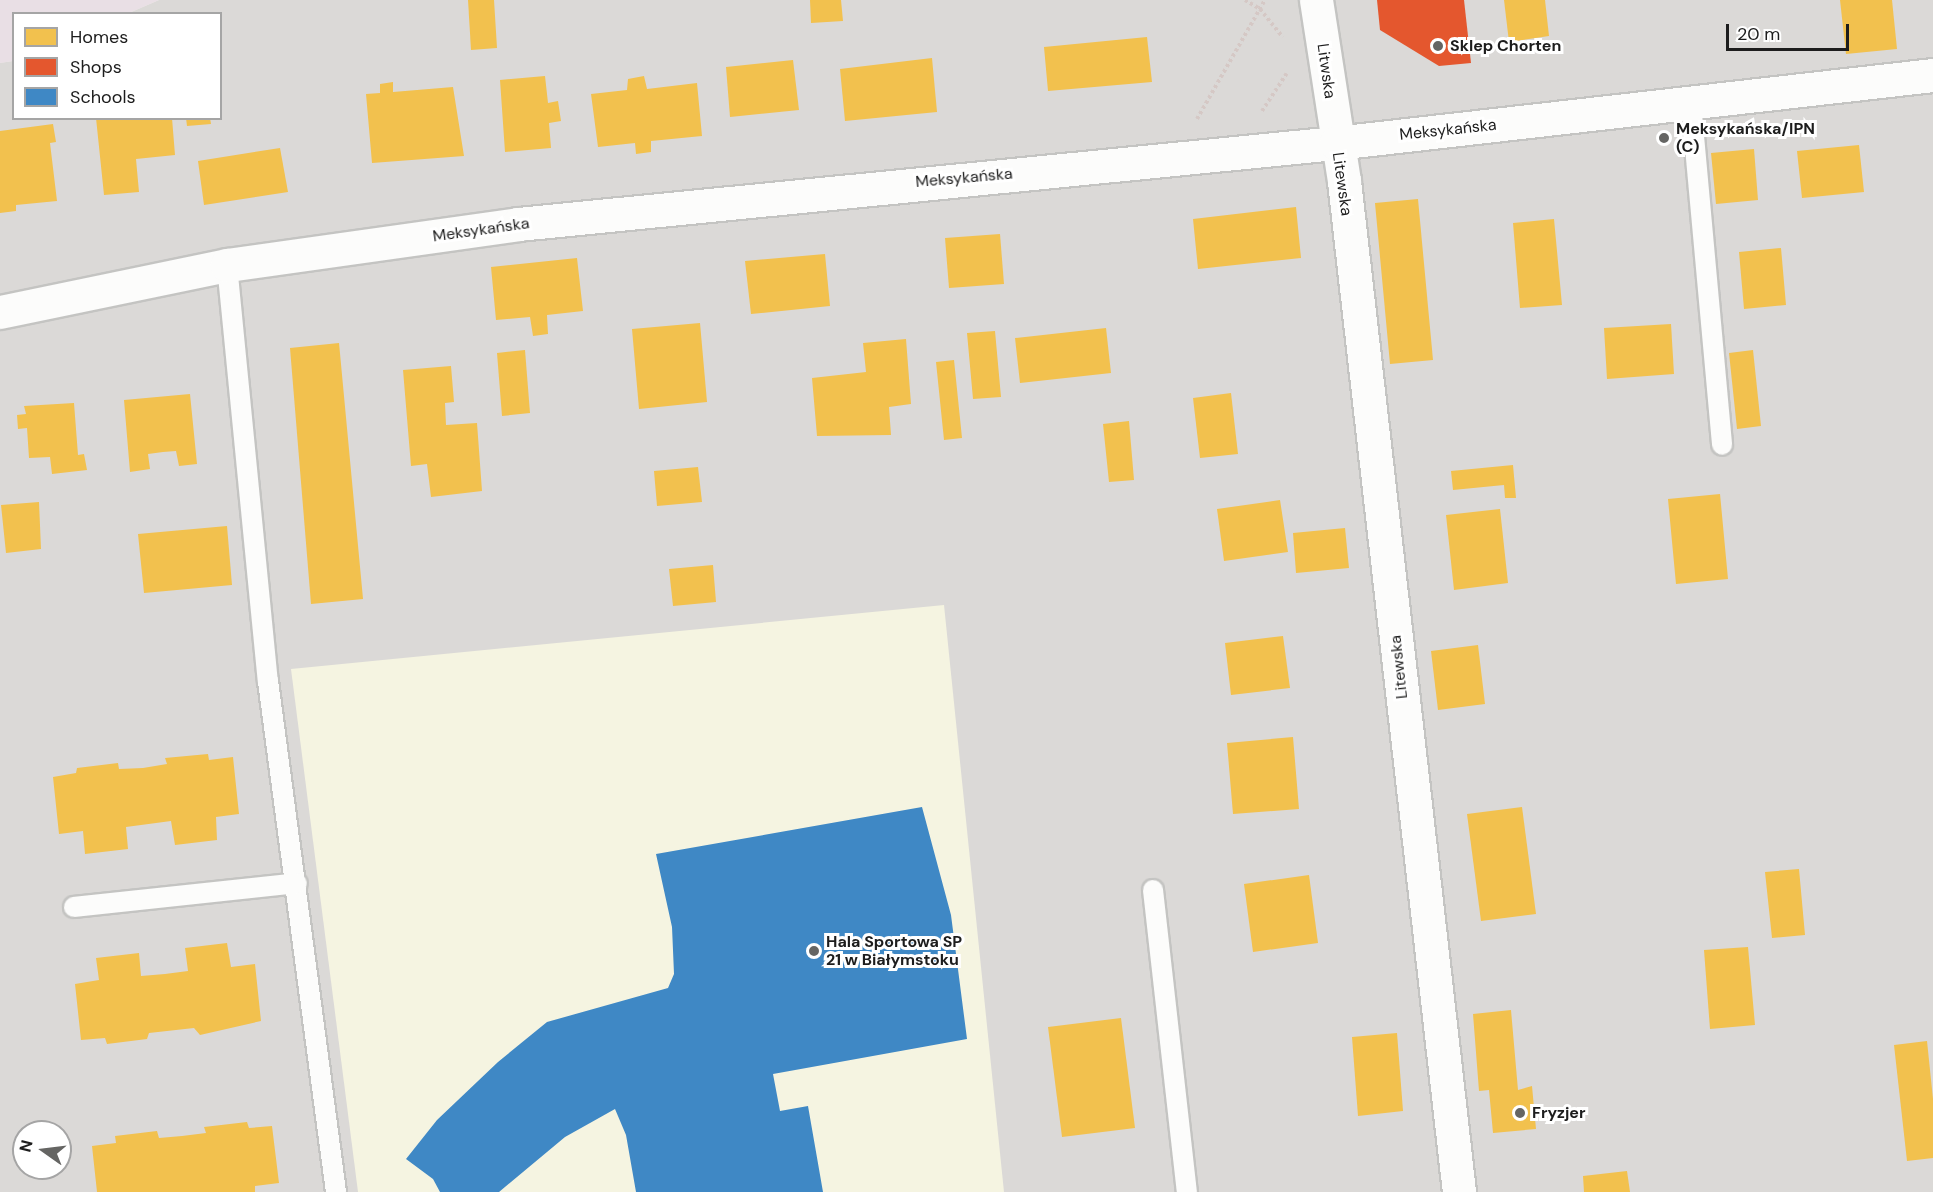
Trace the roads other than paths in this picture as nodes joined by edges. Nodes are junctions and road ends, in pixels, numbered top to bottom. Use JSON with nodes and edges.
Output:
{"nodes":[{"id":1,"x":1316,"y":0,"type":"edge"},
{"id":2,"x":1933,"y":75,"type":"edge"},
{"id":3,"x":1691,"y":103,"type":"junction"},
{"id":4,"x":1336,"y":142,"type":"junction"},
{"id":5,"x":227,"y":265,"type":"junction"},
{"id":6,"x":0,"y":312,"type":"edge"},
{"id":7,"x":1722,"y":446,"type":"dead end"},
{"id":8,"x":297,"y":883,"type":"junction"},
{"id":9,"x":1153,"y":890,"type":"dead end"},
{"id":10,"x":74,"y":907,"type":"dead end"},
{"id":11,"x":336,"y":1192,"type":"edge"},
{"id":12,"x":1187,"y":1192,"type":"edge"},
{"id":13,"x":1458,"y":1192,"type":"edge"}],
"edges":[{"from":1,"to":4,"type":"street","name":"Litwska"},
{"from":2,"to":3,"type":"street","name":"Meksykańska"},
{"from":3,"to":4,"type":"street","name":"Meksykańska"},
{"from":3,"to":7,"type":"lane"},
{"from":4,"to":5,"type":"street","name":"Meksykańska"},
{"from":4,"to":13,"type":"street","name":"Litewska"},
{"from":5,"to":6,"type":"street","name":"Meksykańska"},
{"from":5,"to":8,"type":"lane"},
{"from":8,"to":10,"type":"lane"},
{"from":8,"to":11,"type":"lane"},
{"from":9,"to":12,"type":"lane"}]}
